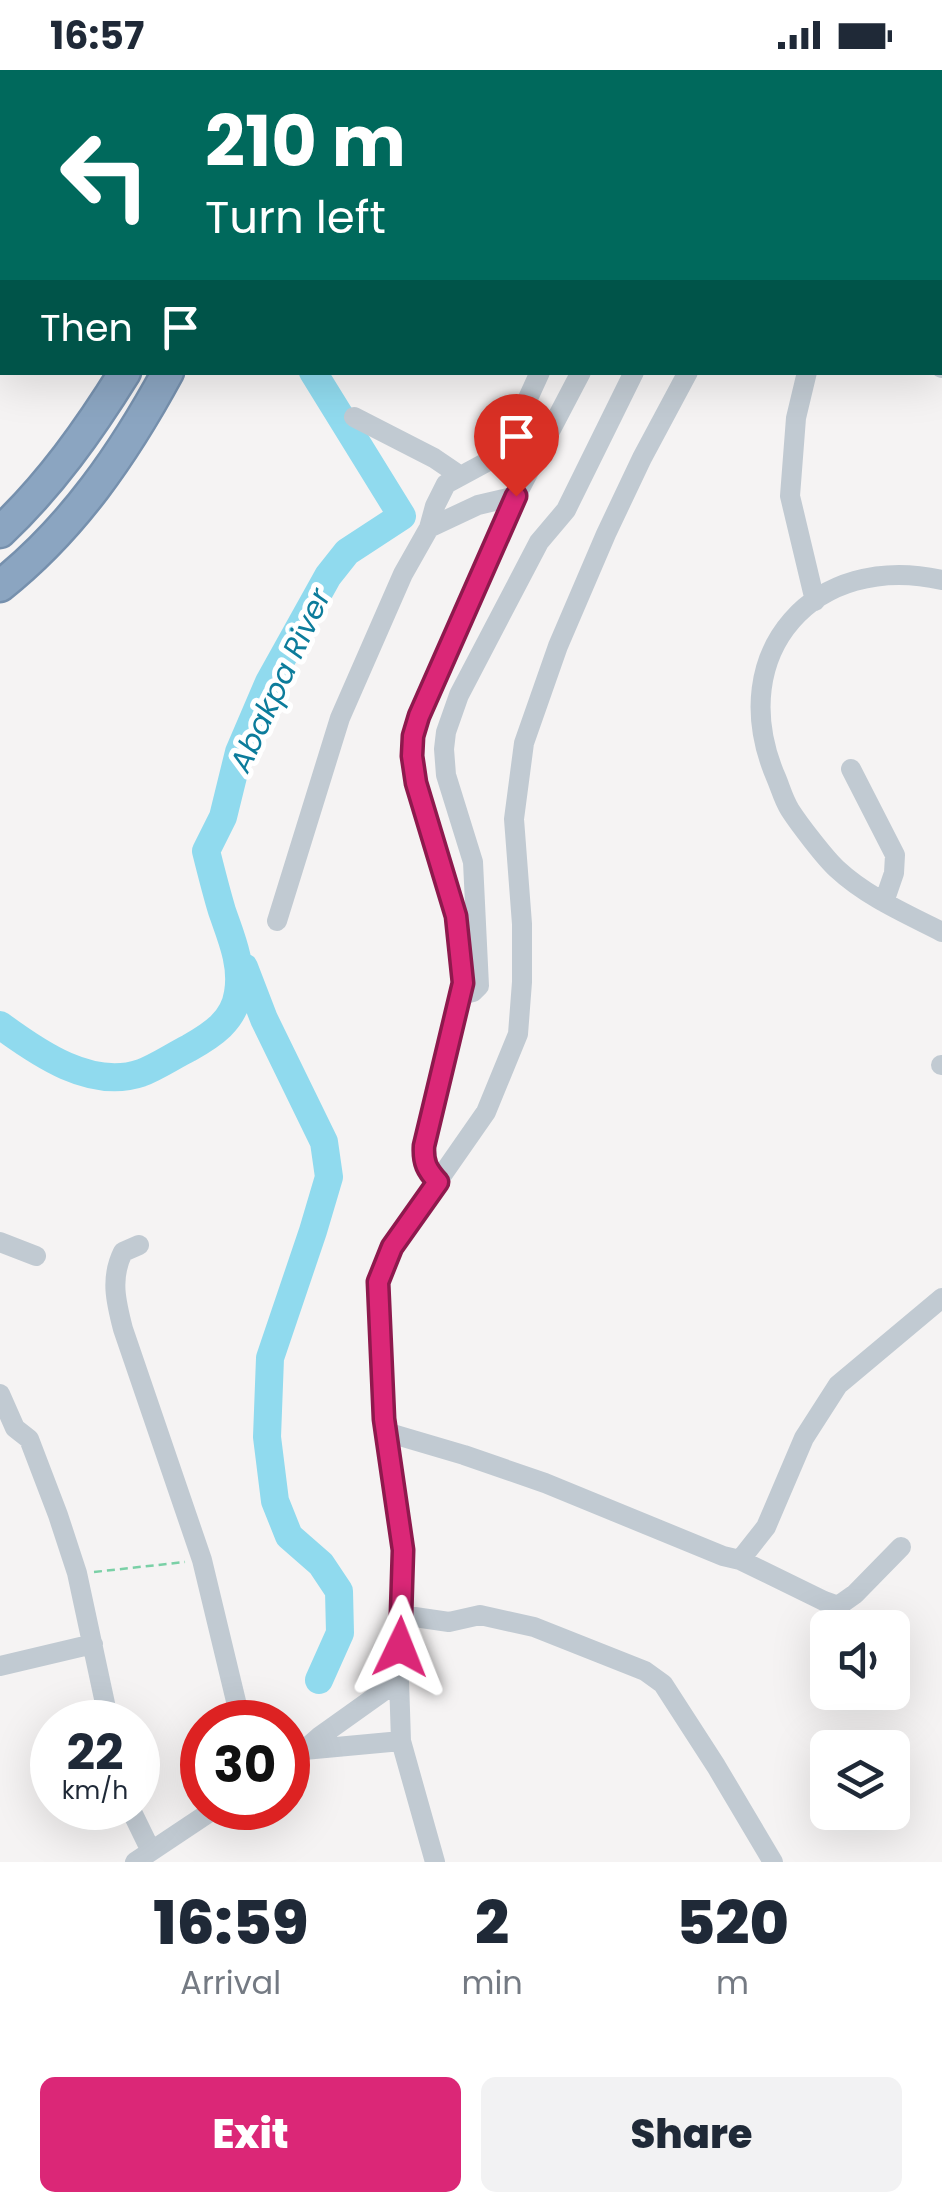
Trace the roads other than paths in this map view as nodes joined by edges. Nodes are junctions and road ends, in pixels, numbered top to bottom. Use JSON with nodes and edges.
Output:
{"nodes":[{"id":1,"x":123,"y":375,"type":"edge"},
{"id":2,"x":166,"y":375,"type":"edge"},
{"id":3,"x":539,"y":375,"type":"edge"},
{"id":4,"x":579,"y":375,"type":"edge"},
{"id":5,"x":633,"y":375,"type":"edge"},
{"id":6,"x":686,"y":375,"type":"edge"},
{"id":7,"x":806,"y":375,"type":"edge"},
{"id":8,"x":354,"y":417,"type":"dead end"},
{"id":9,"x":460,"y":475,"type":"junction"},
{"id":10,"x":516,"y":496,"type":"junction"},
{"id":11,"x":429,"y":528,"type":"junction"},
{"id":12,"x":0,"y":532,"type":"edge"},
{"id":13,"x":942,"y":580,"type":"edge"},
{"id":14,"x":0,"y":586,"type":"edge"},
{"id":15,"x":815,"y":601,"type":"junction"},
{"id":16,"x":852,"y":769,"type":"dead end"},
{"id":17,"x":884,"y":902,"type":"junction"},
{"id":18,"x":276,"y":921,"type":"dead end"},
{"id":19,"x":942,"y":932,"type":"edge"},
{"id":20,"x":460,"y":995,"type":"junction"},
{"id":21,"x":438,"y":1182,"type":"junction"},
{"id":22,"x":0,"y":1242,"type":"edge"},
{"id":23,"x":139,"y":1245,"type":"dead end"},
{"id":24,"x":36,"y":1256,"type":"dead end"},
{"id":25,"x":942,"y":1298,"type":"edge"},
{"id":26,"x":0,"y":1394,"type":"edge"},
{"id":27,"x":8,"y":1426,"type":"edge"},
{"id":28,"x":386,"y":1432,"type":"junction"},
{"id":29,"x":901,"y":1547,"type":"dead end"},
{"id":30,"x":740,"y":1560,"type":"junction"},
{"id":31,"x":401,"y":1615,"type":"junction"},
{"id":32,"x":93,"y":1644,"type":"junction"},
{"id":33,"x":0,"y":1666,"type":"edge"},
{"id":34,"x":399,"y":1680,"type":"junction"},
{"id":35,"x":104,"y":1700,"type":"edge"},
{"id":36,"x":236,"y":1700,"type":"edge"},
{"id":37,"x":401,"y":1740,"type":"junction"},
{"id":38,"x":310,"y":1743,"type":"edge"},
{"id":39,"x":310,"y":1753,"type":"edge"},
{"id":40,"x":136,"y":1830,"type":"edge"},
{"id":41,"x":183,"y":1830,"type":"edge"},
{"id":42,"x":143,"y":1857,"type":"edge"},
{"id":43,"x":435,"y":1862,"type":"edge"},
{"id":44,"x":773,"y":1862,"type":"edge"}],
"edges":[{"from":1,"to":12,"type":"highway"},
{"from":2,"to":14,"type":"highway"},
{"from":3,"to":9,"type":"street"},
{"from":4,"to":10,"type":"street"},
{"from":5,"to":20,"type":"street"},
{"from":6,"to":21,"type":"street"},
{"from":7,"to":15,"type":"street"},
{"from":8,"to":9,"type":"street"},
{"from":9,"to":11,"type":"street"},
{"from":10,"to":11,"type":"street"},
{"from":10,"to":20,"type":"street"},
{"from":11,"to":18,"type":"street"},
{"from":13,"to":15,"type":"street"},
{"from":15,"to":17,"type":"street"},
{"from":16,"to":17,"type":"street"},
{"from":17,"to":19,"type":"street"},
{"from":20,"to":21,"type":"street"},
{"from":21,"to":28,"type":"street"},
{"from":22,"to":24,"type":"street"},
{"from":23,"to":36,"type":"street"},
{"from":25,"to":30,"type":"street"},
{"from":26,"to":27,"type":"street"},
{"from":27,"to":32,"type":"street"},
{"from":28,"to":30,"type":"street"},
{"from":28,"to":31,"type":"street"},
{"from":29,"to":30,"type":"street"},
{"from":31,"to":34,"type":"street"},
{"from":31,"to":44,"type":"street"},
{"from":32,"to":33,"type":"street"},
{"from":32,"to":35,"type":"street"},
{"from":34,"to":37,"type":"street"},
{"from":34,"to":38,"type":"street"},
{"from":37,"to":39,"type":"street"},
{"from":37,"to":43,"type":"street"},
{"from":40,"to":42,"type":"street"},
{"from":41,"to":42,"type":"street"}]}
